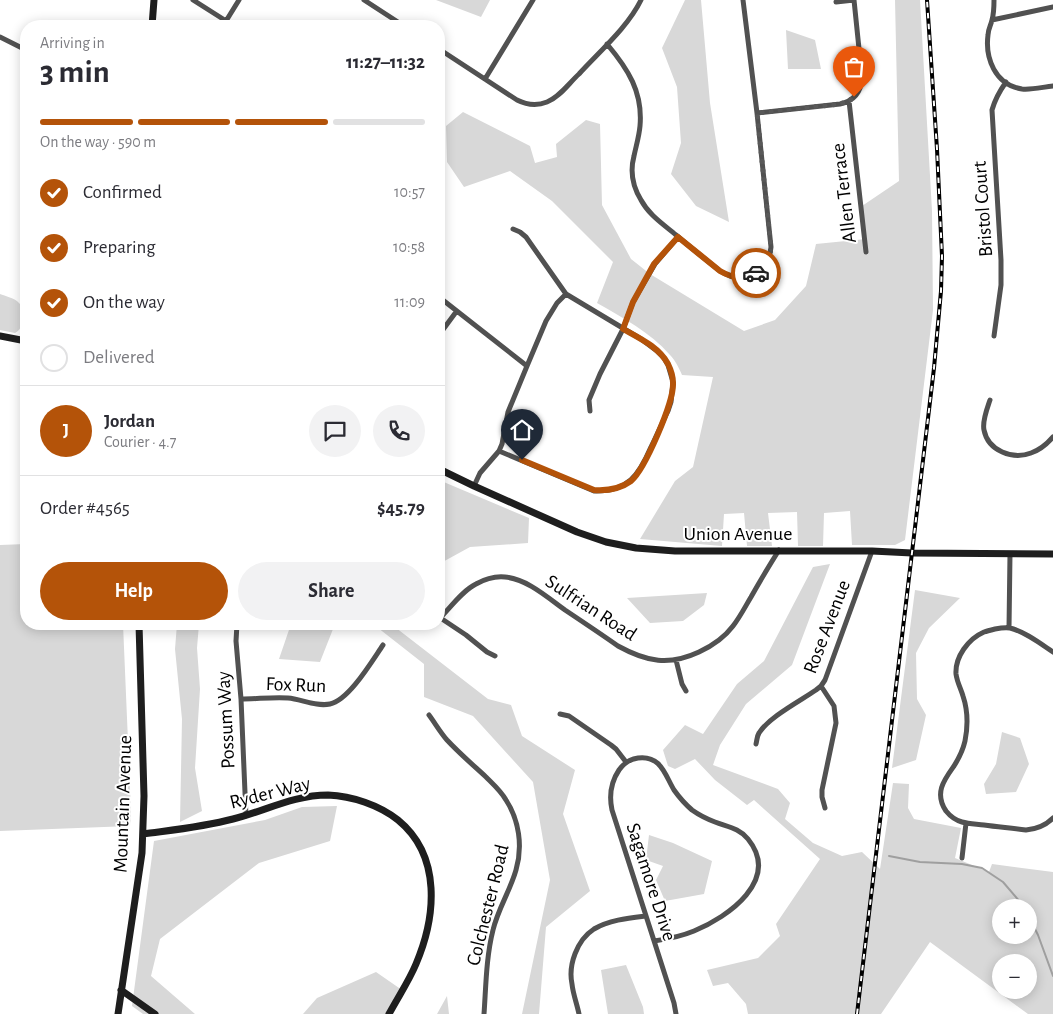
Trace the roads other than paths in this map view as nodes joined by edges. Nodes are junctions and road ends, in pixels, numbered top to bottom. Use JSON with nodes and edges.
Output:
{"nodes":[{"id":1,"x":154,"y":0,"type":"edge"},
{"id":2,"x":193,"y":0,"type":"edge"},
{"id":3,"x":239,"y":0,"type":"edge"},
{"id":4,"x":364,"y":0,"type":"edge"},
{"id":5,"x":533,"y":0,"type":"edge"},
{"id":6,"x":641,"y":0,"type":"edge"},
{"id":7,"x":743,"y":0,"type":"edge"},
{"id":8,"x":854,"y":0,"type":"edge"},
{"id":9,"x":994,"y":0,"type":"edge"},
{"id":10,"x":836,"y":2,"type":"dead end"},
{"id":11,"x":1053,"y":7,"type":"edge"},
{"id":12,"x":152,"y":20,"type":"edge"},
{"id":13,"x":224,"y":20,"type":"edge"},
{"id":14,"x":227,"y":20,"type":"edge"},
{"id":15,"x":395,"y":20,"type":"edge"},
{"id":16,"x":992,"y":20,"type":"junction"},
{"id":17,"x":0,"y":37,"type":"edge"},
{"id":18,"x":607,"y":44,"type":"junction"},
{"id":19,"x":20,"y":47,"type":"edge"},
{"id":20,"x":445,"y":52,"type":"edge"},
{"id":21,"x":486,"y":79,"type":"junction"},
{"id":22,"x":1006,"y":82,"type":"junction"},
{"id":23,"x":1053,"y":86,"type":"edge"},
{"id":24,"x":849,"y":101,"type":"junction"},
{"id":25,"x":757,"y":113,"type":"junction"},
{"id":26,"x":513,"y":229,"type":"dead end"},
{"id":27,"x":678,"y":237,"type":"junction"},
{"id":28,"x":866,"y":252,"type":"dead end"},
{"id":29,"x":566,"y":294,"type":"junction"},
{"id":30,"x":445,"y":302,"type":"edge"},
{"id":31,"x":456,"y":312,"type":"junction"},
{"id":32,"x":445,"y":327,"type":"edge"},
{"id":33,"x":623,"y":329,"type":"junction"},
{"id":34,"x":0,"y":336,"type":"edge"},
{"id":35,"x":994,"y":336,"type":"dead end"},
{"id":36,"x":20,"y":340,"type":"edge"},
{"id":37,"x":526,"y":366,"type":"junction"},
{"id":38,"x":990,"y":400,"type":"dead end"},
{"id":39,"x":590,"y":411,"type":"dead end"},
{"id":40,"x":1053,"y":437,"type":"edge"},
{"id":41,"x":498,"y":451,"type":"junction"},
{"id":42,"x":445,"y":472,"type":"edge"},
{"id":43,"x":474,"y":486,"type":"junction"},
{"id":44,"x":779,"y":550,"type":"junction"},
{"id":45,"x":872,"y":551,"type":"junction"},
{"id":46,"x":1010,"y":554,"type":"junction"},
{"id":47,"x":1053,"y":554,"type":"edge"},
{"id":48,"x":445,"y":613,"type":"edge"},
{"id":49,"x":445,"y":621,"type":"edge"},
{"id":50,"x":1009,"y":628,"type":"junction"},
{"id":51,"x":139,"y":630,"type":"edge"},
{"id":52,"x":237,"y":630,"type":"edge"},
{"id":53,"x":383,"y":645,"type":"dead end"},
{"id":54,"x":1053,"y":652,"type":"edge"},
{"id":55,"x":495,"y":656,"type":"dead end"},
{"id":56,"x":676,"y":660,"type":"junction"},
{"id":57,"x":821,"y":686,"type":"junction"},
{"id":58,"x":686,"y":691,"type":"dead end"},
{"id":59,"x":241,"y":699,"type":"junction"},
{"id":60,"x":560,"y":714,"type":"dead end"},
{"id":61,"x":429,"y":715,"type":"dead end"},
{"id":62,"x":756,"y":744,"type":"dead end"},
{"id":63,"x":626,"y":762,"type":"junction"},
{"id":64,"x":825,"y":808,"type":"dead end"},
{"id":65,"x":246,"y":816,"type":"junction"},
{"id":66,"x":1053,"y":818,"type":"edge"},
{"id":67,"x":966,"y":823,"type":"junction"},
{"id":68,"x":143,"y":834,"type":"junction"},
{"id":69,"x":962,"y":858,"type":"dead end"},
{"id":70,"x":646,"y":916,"type":"junction"},
{"id":71,"x":654,"y":941,"type":"junction"},
{"id":72,"x":121,"y":990,"type":"junction"},
{"id":73,"x":118,"y":1014,"type":"edge"},
{"id":74,"x":155,"y":1014,"type":"edge"},
{"id":75,"x":389,"y":1014,"type":"edge"},
{"id":76,"x":484,"y":1014,"type":"edge"},
{"id":77,"x":579,"y":1014,"type":"edge"},
{"id":78,"x":676,"y":1014,"type":"edge"}],
"edges":[{"from":1,"to":12,"type":"main road"},
{"from":2,"to":13,"type":"street"},
{"from":3,"to":14,"type":"street"},
{"from":4,"to":15,"type":"street"},
{"from":5,"to":21,"type":"street"},
{"from":6,"to":18,"type":"street"},
{"from":7,"to":25,"type":"street"},
{"from":8,"to":10,"type":"street"},
{"from":8,"to":24,"type":"street"},
{"from":9,"to":16,"type":"street"},
{"from":11,"to":16,"type":"street"},
{"from":16,"to":22,"type":"street"},
{"from":17,"to":19,"type":"street"},
{"from":18,"to":21,"type":"street"},
{"from":18,"to":27,"type":"street"},
{"from":20,"to":21,"type":"street"},
{"from":22,"to":23,"type":"street"},
{"from":22,"to":35,"type":"street","name":"Bristol Court"},
{"from":24,"to":25,"type":"street"},
{"from":24,"to":28,"type":"street","name":"Allen Terrace"},
{"from":25,"to":27,"type":"street"},
{"from":26,"to":29,"type":"street"},
{"from":27,"to":33,"type":"street"},
{"from":29,"to":33,"type":"street"},
{"from":29,"to":37,"type":"street"},
{"from":30,"to":31,"type":"street"},
{"from":31,"to":32,"type":"street"},
{"from":31,"to":37,"type":"street"},
{"from":33,"to":39,"type":"street"},
{"from":33,"to":41,"type":"street"},
{"from":34,"to":36,"type":"main road"},
{"from":37,"to":41,"type":"street"},
{"from":38,"to":40,"type":"street"},
{"from":41,"to":43,"type":"street"},
{"from":42,"to":43,"type":"main road","name":"Union Avenue"},
{"from":43,"to":44,"type":"main road","name":"Union Avenue"},
{"from":44,"to":45,"type":"main road","name":"Union Avenue"},
{"from":44,"to":56,"type":"street","name":"Sulfrian Road"},
{"from":45,"to":46,"type":"main road","name":"Union Avenue"},
{"from":45,"to":57,"type":"street","name":"Rose Avenue"},
{"from":46,"to":47,"type":"main road","name":"Union Avenue"},
{"from":46,"to":50,"type":"street"},
{"from":48,"to":56,"type":"street","name":"Sulfrian Road"},
{"from":49,"to":55,"type":"street"},
{"from":50,"to":54,"type":"street"},
{"from":50,"to":67,"type":"street"},
{"from":51,"to":68,"type":"main road","name":"Mountain Avenue"},
{"from":52,"to":59,"type":"street","name":"Possum Way"},
{"from":53,"to":59,"type":"street","name":"Fox Run"},
{"from":56,"to":58,"type":"street"},
{"from":57,"to":62,"type":"street","name":"Rose Avenue"},
{"from":57,"to":64,"type":"street"},
{"from":59,"to":65,"type":"street","name":"Possum Way"},
{"from":60,"to":63,"type":"street"},
{"from":61,"to":76,"type":"street","name":"Colchester Road"},
{"from":63,"to":70,"type":"street","name":"Sagamore Drive"},
{"from":63,"to":71,"type":"street"},
{"from":65,"to":68,"type":"main road","name":"Ryder Way"},
{"from":65,"to":75,"type":"main road","name":"Ryder Way"},
{"from":66,"to":67,"type":"street"},
{"from":67,"to":69,"type":"street"},
{"from":68,"to":72,"type":"main road","name":"Mountain Avenue"},
{"from":70,"to":71,"type":"street","name":"Sagamore Drive"},
{"from":70,"to":77,"type":"street"},
{"from":71,"to":78,"type":"street","name":"Sagamore Drive"},
{"from":72,"to":73,"type":"main road","name":"Mountain Avenue"},
{"from":72,"to":74,"type":"main road"}]}
